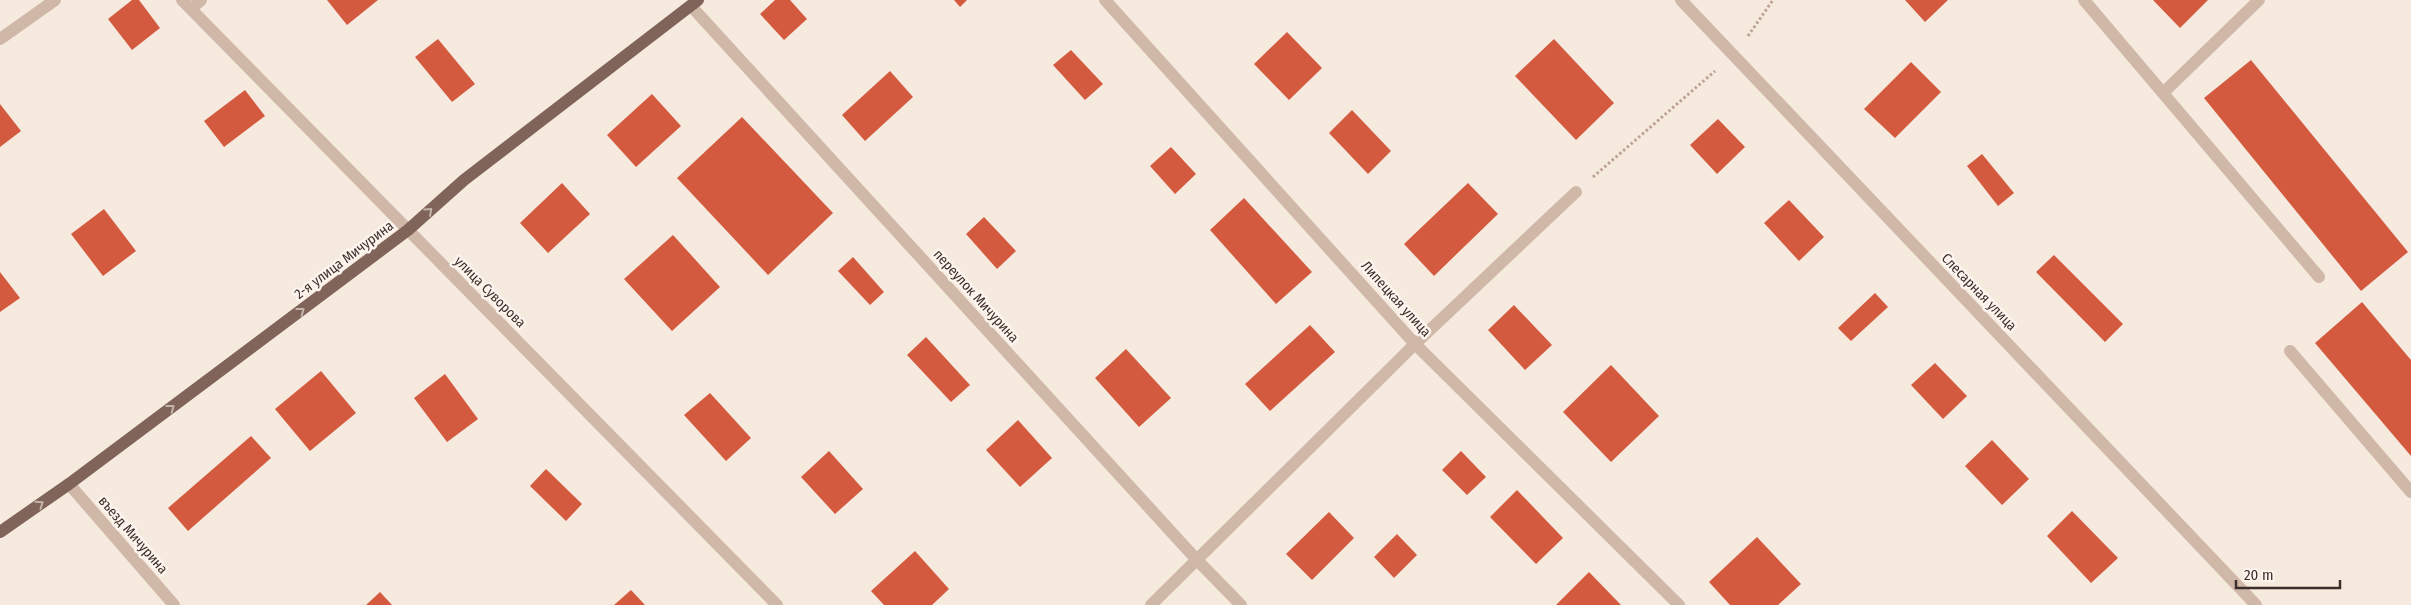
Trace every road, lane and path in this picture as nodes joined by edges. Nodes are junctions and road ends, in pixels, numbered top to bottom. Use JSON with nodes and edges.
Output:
{"nodes":[{"id":1,"x":55,"y":0,"type":"edge"},
{"id":2,"x":202,"y":0,"type":"edge"},
{"id":3,"x":1105,"y":0,"type":"edge"},
{"id":4,"x":1681,"y":0,"type":"edge"},
{"id":5,"x":1773,"y":0,"type":"edge"},
{"id":6,"x":2084,"y":0,"type":"edge"},
{"id":7,"x":2259,"y":0,"type":"edge"},
{"id":8,"x":694,"y":3,"type":"edge"},
{"id":9,"x":186,"y":5,"type":"edge"},
{"id":10,"x":0,"y":39,"type":"edge"},
{"id":11,"x":1733,"y":55,"type":"junction"},
{"id":12,"x":2162,"y":93,"type":"junction"},
{"id":13,"x":1576,"y":192,"type":"joint"},
{"id":14,"x":408,"y":230,"type":"junction"},
{"id":15,"x":2319,"y":277,"type":"dead end"},
{"id":16,"x":1415,"y":344,"type":"junction"},
{"id":17,"x":2290,"y":351,"type":"dead end"},
{"id":18,"x":69,"y":484,"type":"junction"},
{"id":19,"x":2411,"y":492,"type":"edge"},
{"id":20,"x":0,"y":532,"type":"edge"},
{"id":21,"x":1196,"y":559,"type":"junction"},
{"id":22,"x":174,"y":605,"type":"edge"},
{"id":23,"x":777,"y":605,"type":"edge"},
{"id":24,"x":1151,"y":605,"type":"edge"},
{"id":25,"x":1241,"y":605,"type":"edge"},
{"id":26,"x":1679,"y":605,"type":"edge"},
{"id":27,"x":2256,"y":605,"type":"edge"}],
"edges":[{"from":1,"to":10,"type":"street"},
{"from":2,"to":9,"type":"street"},
{"from":3,"to":16,"type":"street","name":"Липецкая улица"},
{"from":4,"to":11,"type":"street","name":"Слесарная улица"},
{"from":5,"to":11,"type":"path"},
{"from":6,"to":12,"type":"street"},
{"from":7,"to":12,"type":"street"},
{"from":14,"to":8,"type":"main road","name":"2-я улица Мичурина","one_way":true},
{"from":8,"to":21,"type":"street","name":"переулок Мичурина"},
{"from":9,"to":14,"type":"street","name":"улица Суворова"},
{"from":11,"to":13,"type":"path"},
{"from":11,"to":27,"type":"street","name":"Слесарная улица"},
{"from":12,"to":15,"type":"street"},
{"from":13,"to":16,"type":"street"},
{"from":18,"to":14,"type":"main road","name":"2-я улица Мичурина","one_way":true},
{"from":14,"to":23,"type":"street","name":"улица Суворова"},
{"from":16,"to":21,"type":"street"},
{"from":16,"to":26,"type":"street","name":"Липецкая улица"},
{"from":17,"to":19,"type":"street"},
{"from":20,"to":18,"type":"main road","name":"2-я улица Мичурина","one_way":true},
{"from":18,"to":22,"type":"street","name":"въезд Мичурина"},
{"from":21,"to":24,"type":"street"},
{"from":21,"to":25,"type":"street","name":"переулок Мичурина"}]}
